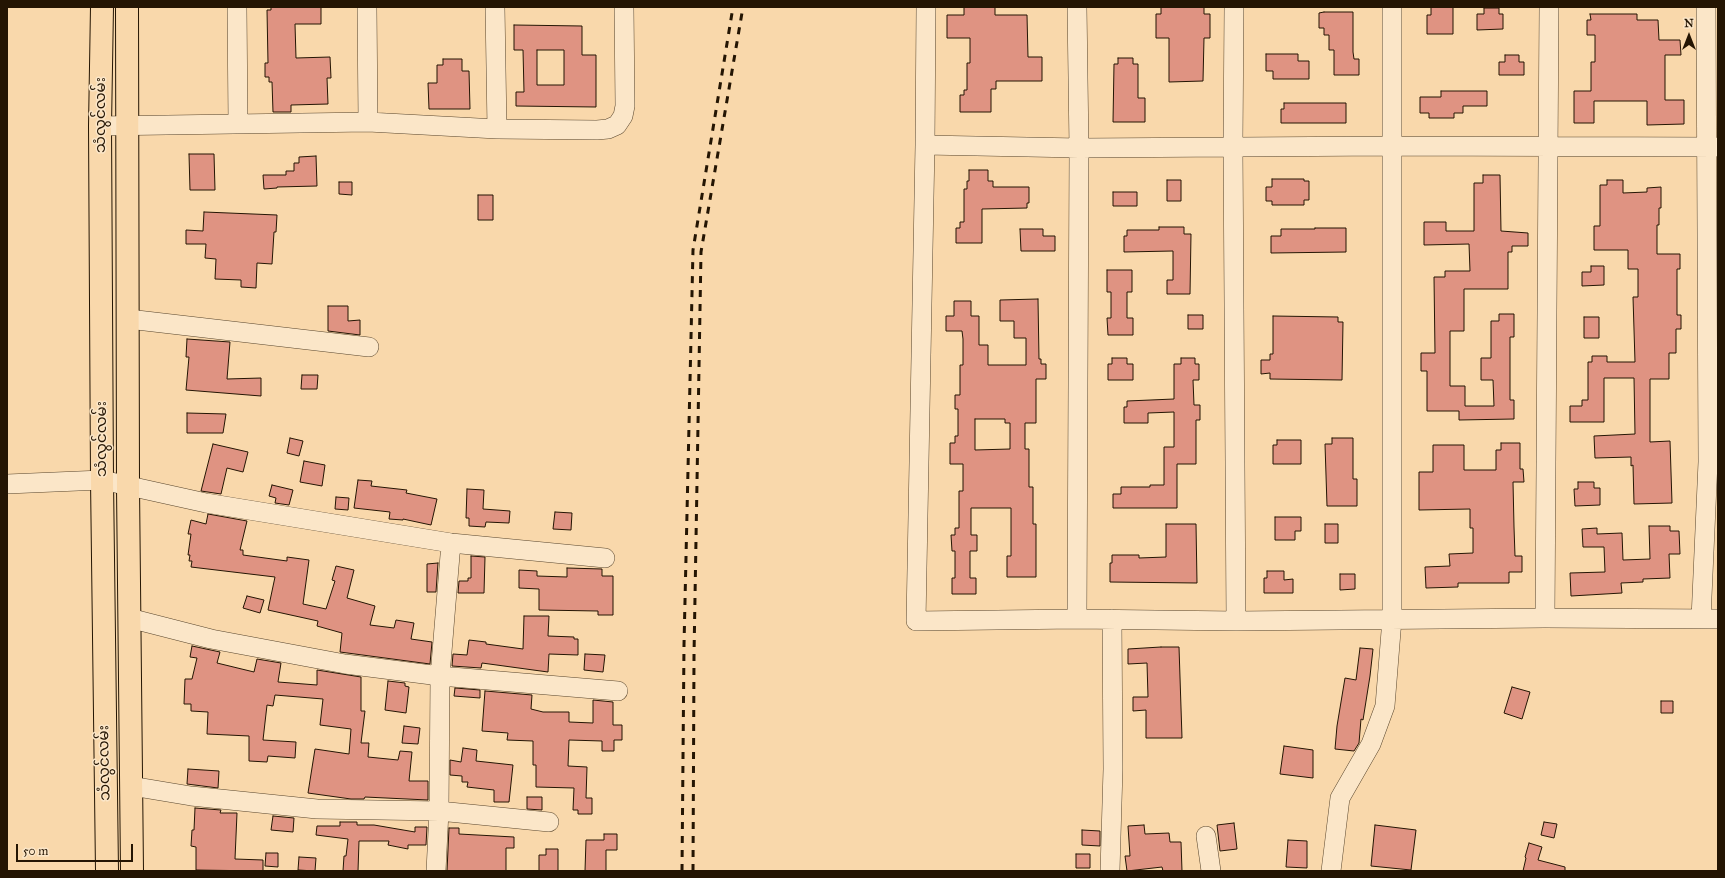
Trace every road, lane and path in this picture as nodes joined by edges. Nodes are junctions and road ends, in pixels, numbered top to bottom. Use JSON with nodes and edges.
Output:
{"nodes":[{"id":1,"x":102,"y":7,"type":"edge"},
{"id":2,"x":128,"y":7,"type":"edge"},
{"id":3,"x":237,"y":7,"type":"edge"},
{"id":4,"x":367,"y":7,"type":"edge"},
{"id":5,"x":495,"y":7,"type":"edge"},
{"id":6,"x":624,"y":7,"type":"edge"},
{"id":7,"x":926,"y":7,"type":"edge"},
{"id":8,"x":1077,"y":7,"type":"edge"},
{"id":9,"x":1234,"y":7,"type":"edge"},
{"id":10,"x":1392,"y":7,"type":"edge"},
{"id":11,"x":1549,"y":7,"type":"edge"},
{"id":12,"x":1706,"y":7,"type":"edge"},
{"id":13,"x":368,"y":122,"type":"junction"},
{"id":14,"x":238,"y":124,"type":"junction"},
{"id":15,"x":127,"y":125,"type":"junction"},
{"id":16,"x":100,"y":126,"type":"junction"},
{"id":17,"x":497,"y":129,"type":"junction"},
{"id":18,"x":925,"y":145,"type":"junction"},
{"id":19,"x":1233,"y":146,"type":"junction"},
{"id":20,"x":1391,"y":146,"type":"junction"},
{"id":21,"x":1548,"y":146,"type":"junction"},
{"id":22,"x":1712,"y":147,"type":"edge"},
{"id":23,"x":1079,"y":148,"type":"junction"},
{"id":24,"x":1713,"y":318,"type":"edge"},
{"id":25,"x":128,"y":319,"type":"junction"},
{"id":26,"x":369,"y":347,"type":"dead end"},
{"id":27,"x":1713,"y":462,"type":"edge"},
{"id":28,"x":102,"y":480,"type":"junction"},
{"id":29,"x":7,"y":484,"type":"edge"},
{"id":30,"x":128,"y":487,"type":"junction"},
{"id":31,"x":451,"y":543,"type":"junction"},
{"id":32,"x":605,"y":558,"type":"dead end"},
{"id":33,"x":129,"y":618,"type":"junction"},
{"id":34,"x":1545,"y":618,"type":"junction"},
{"id":35,"x":1077,"y":619,"type":"junction"},
{"id":36,"x":1112,"y":619,"type":"junction"},
{"id":37,"x":1392,"y":619,"type":"junction"},
{"id":38,"x":1710,"y":619,"type":"edge"},
{"id":39,"x":1236,"y":622,"type":"junction"},
{"id":40,"x":440,"y":676,"type":"junction"},
{"id":41,"x":618,"y":690,"type":"dead end"},
{"id":42,"x":131,"y":786,"type":"junction"},
{"id":43,"x":439,"y":811,"type":"junction"},
{"id":44,"x":550,"y":822,"type":"dead end"},
{"id":45,"x":1206,"y":836,"type":"dead end"},
{"id":46,"x":107,"y":871,"type":"edge"},
{"id":47,"x":132,"y":871,"type":"edge"},
{"id":48,"x":436,"y":871,"type":"edge"},
{"id":49,"x":1110,"y":871,"type":"edge"},
{"id":50,"x":1211,"y":871,"type":"edge"},
{"id":51,"x":1331,"y":871,"type":"edge"}],
"edges":[{"from":1,"to":16,"type":"main road","name":"သံလွင်လမ်း"},
{"from":2,"to":15,"type":"main road","name":"သံလွင်လမ်း"},
{"from":3,"to":14,"type":"street"},
{"from":4,"to":13,"type":"street"},
{"from":5,"to":17,"type":"street"},
{"from":6,"to":17,"type":"street"},
{"from":7,"to":18,"type":"street"},
{"from":8,"to":23,"type":"street"},
{"from":9,"to":19,"type":"street"},
{"from":10,"to":20,"type":"street"},
{"from":11,"to":21,"type":"street"},
{"from":12,"to":22,"type":"street"},
{"from":13,"to":14,"type":"street"},
{"from":13,"to":17,"type":"street"},
{"from":14,"to":15,"type":"street"},
{"from":15,"to":16,"type":"street"},
{"from":15,"to":25,"type":"main road","name":"သံလွင်လမ်း"},
{"from":16,"to":28,"type":"main road","name":"သံလွင်လမ်း"},
{"from":18,"to":23,"type":"street"},
{"from":18,"to":35,"type":"street"},
{"from":19,"to":20,"type":"street"},
{"from":19,"to":23,"type":"street"},
{"from":19,"to":39,"type":"street"},
{"from":20,"to":21,"type":"street"},
{"from":20,"to":37,"type":"street"},
{"from":21,"to":22,"type":"street"},
{"from":21,"to":34,"type":"street"},
{"from":22,"to":24,"type":"street"},
{"from":23,"to":35,"type":"street"},
{"from":24,"to":27,"type":"street"},
{"from":25,"to":26,"type":"street"},
{"from":25,"to":30,"type":"main road","name":"သံလွင်လမ်း"},
{"from":27,"to":38,"type":"street"},
{"from":28,"to":29,"type":"street"},
{"from":28,"to":30,"type":"street"},
{"from":28,"to":46,"type":"main road","name":"သံလွင်လမ်း"},
{"from":30,"to":31,"type":"street"},
{"from":30,"to":33,"type":"main road","name":"သံလွင်လမ်း"},
{"from":31,"to":32,"type":"street"},
{"from":31,"to":40,"type":"street"},
{"from":33,"to":40,"type":"street"},
{"from":33,"to":42,"type":"main road","name":"သံလွင်လမ်း"},
{"from":34,"to":37,"type":"street"},
{"from":34,"to":38,"type":"street"},
{"from":35,"to":36,"type":"street"},
{"from":36,"to":39,"type":"street"},
{"from":36,"to":49,"type":"street"},
{"from":37,"to":39,"type":"street"},
{"from":37,"to":51,"type":"street"},
{"from":40,"to":41,"type":"street"},
{"from":40,"to":43,"type":"street"},
{"from":42,"to":43,"type":"street"},
{"from":42,"to":47,"type":"main road","name":"သံလွင်လမ်း"},
{"from":43,"to":44,"type":"street"},
{"from":43,"to":48,"type":"street"},
{"from":45,"to":50,"type":"street"}]}
